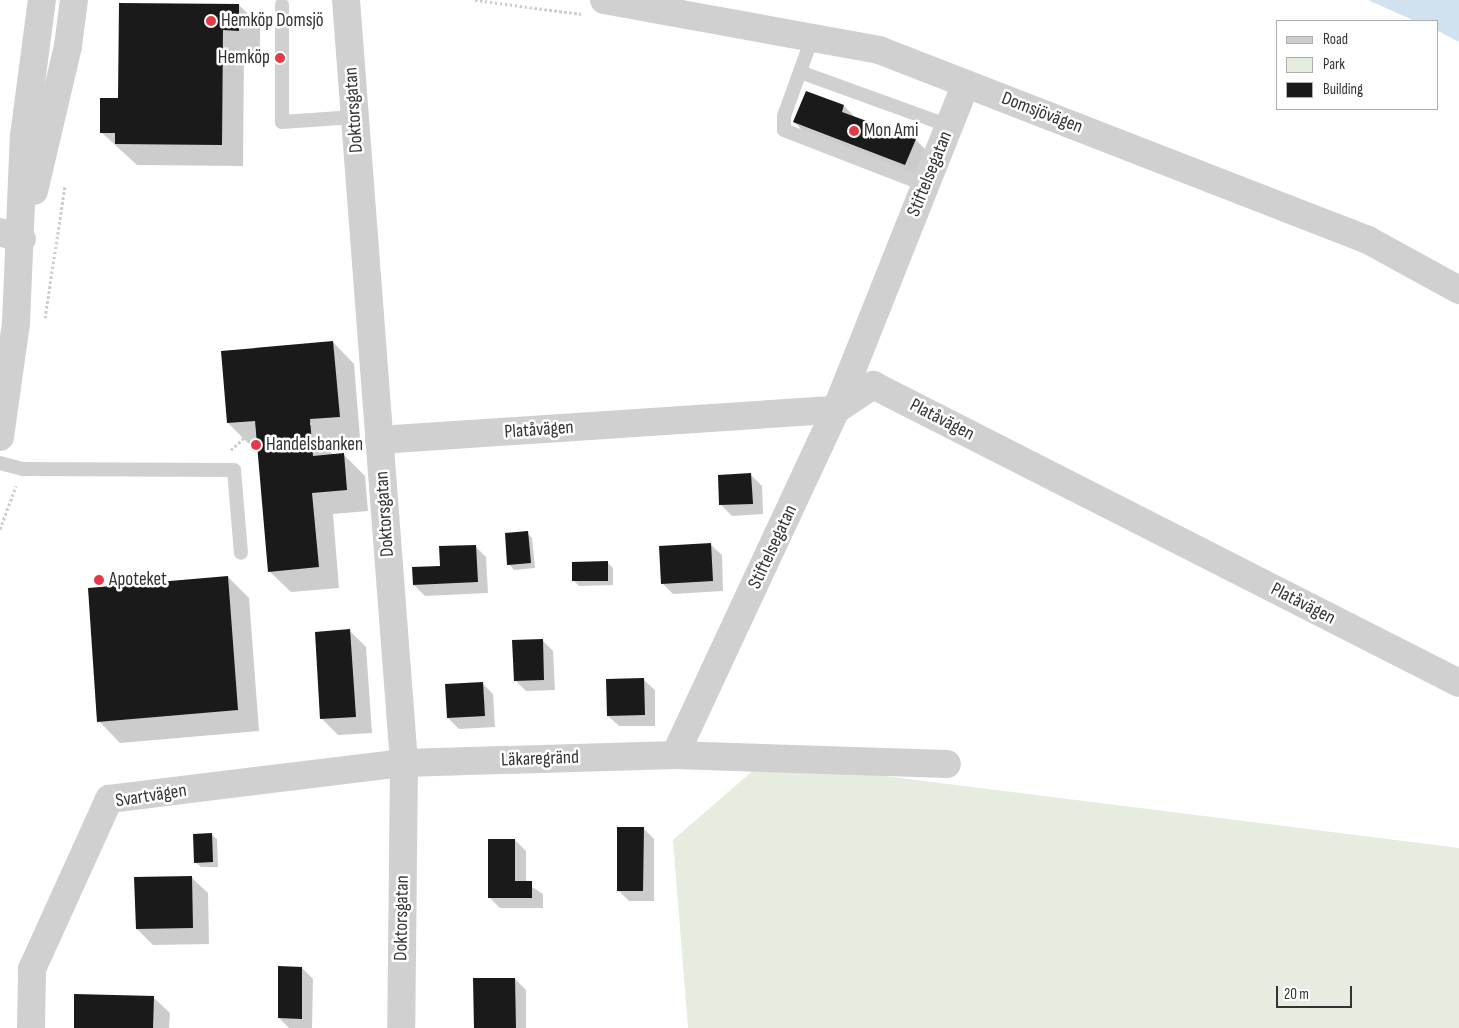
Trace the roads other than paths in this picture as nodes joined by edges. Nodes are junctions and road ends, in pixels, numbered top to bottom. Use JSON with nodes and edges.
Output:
{"nodes":[{"id":1,"x":42,"y":0,"type":"edge"},
{"id":2,"x":74,"y":0,"type":"edge"},
{"id":3,"x":346,"y":0,"type":"edge"},
{"id":4,"x":604,"y":0,"type":"edge"},
{"id":5,"x":282,"y":5,"type":"dead end"},
{"id":6,"x":812,"y":38,"type":"junction"},
{"id":7,"x":800,"y":72,"type":"junction"},
{"id":8,"x":966,"y":84,"type":"junction"},
{"id":9,"x":354,"y":117,"type":"junction"},
{"id":10,"x":949,"y":126,"type":"junction"},
{"id":11,"x":926,"y":185,"type":"junction"},
{"id":12,"x":11,"y":235,"type":"edge"},
{"id":13,"x":1459,"y":290,"type":"edge"},
{"id":14,"x":836,"y":410,"type":"junction"},
{"id":15,"x":378,"y":429,"type":"junction"},
{"id":16,"x":0,"y":437,"type":"edge"},
{"id":17,"x":0,"y":463,"type":"edge"},
{"id":18,"x":241,"y":554,"type":"dead end"},
{"id":19,"x":1459,"y":683,"type":"edge"},
{"id":20,"x":676,"y":755,"type":"junction"},
{"id":21,"x":404,"y":764,"type":"junction"},
{"id":22,"x":947,"y":764,"type":"dead end"},
{"id":23,"x":30,"y":1028,"type":"edge"},
{"id":24,"x":401,"y":1028,"type":"edge"}],
"edges":[{"from":1,"to":12,"type":"street"},
{"from":2,"to":12,"type":"street"},
{"from":3,"to":9,"type":"street","name":"Doktorsgatan"},
{"from":4,"to":6,"type":"street","name":"Domsjövägen"},
{"from":5,"to":9,"type":"lane"},
{"from":6,"to":7,"type":"lane"},
{"from":6,"to":8,"type":"street","name":"Domsjövägen"},
{"from":7,"to":10,"type":"lane"},
{"from":7,"to":11,"type":"lane"},
{"from":8,"to":10,"type":"street","name":"Stiftelsegatan"},
{"from":8,"to":13,"type":"street","name":"Domsjövägen"},
{"from":9,"to":15,"type":"street","name":"Doktorsgatan"},
{"from":10,"to":11,"type":"street","name":"Stiftelsegatan"},
{"from":11,"to":14,"type":"street","name":"Stiftelsegatan"},
{"from":12,"to":16,"type":"street"},
{"from":14,"to":15,"type":"street","name":"Platåvägen"},
{"from":14,"to":19,"type":"street","name":"Platåvägen"},
{"from":14,"to":20,"type":"street","name":"Stiftelsegatan"},
{"from":15,"to":21,"type":"street","name":"Doktorsgatan"},
{"from":17,"to":18,"type":"lane"},
{"from":20,"to":21,"type":"street","name":"Läkaregränd"},
{"from":20,"to":22,"type":"street"},
{"from":21,"to":23,"type":"street","name":"Svartvägen"},
{"from":21,"to":24,"type":"street","name":"Doktorsgatan"}]}
